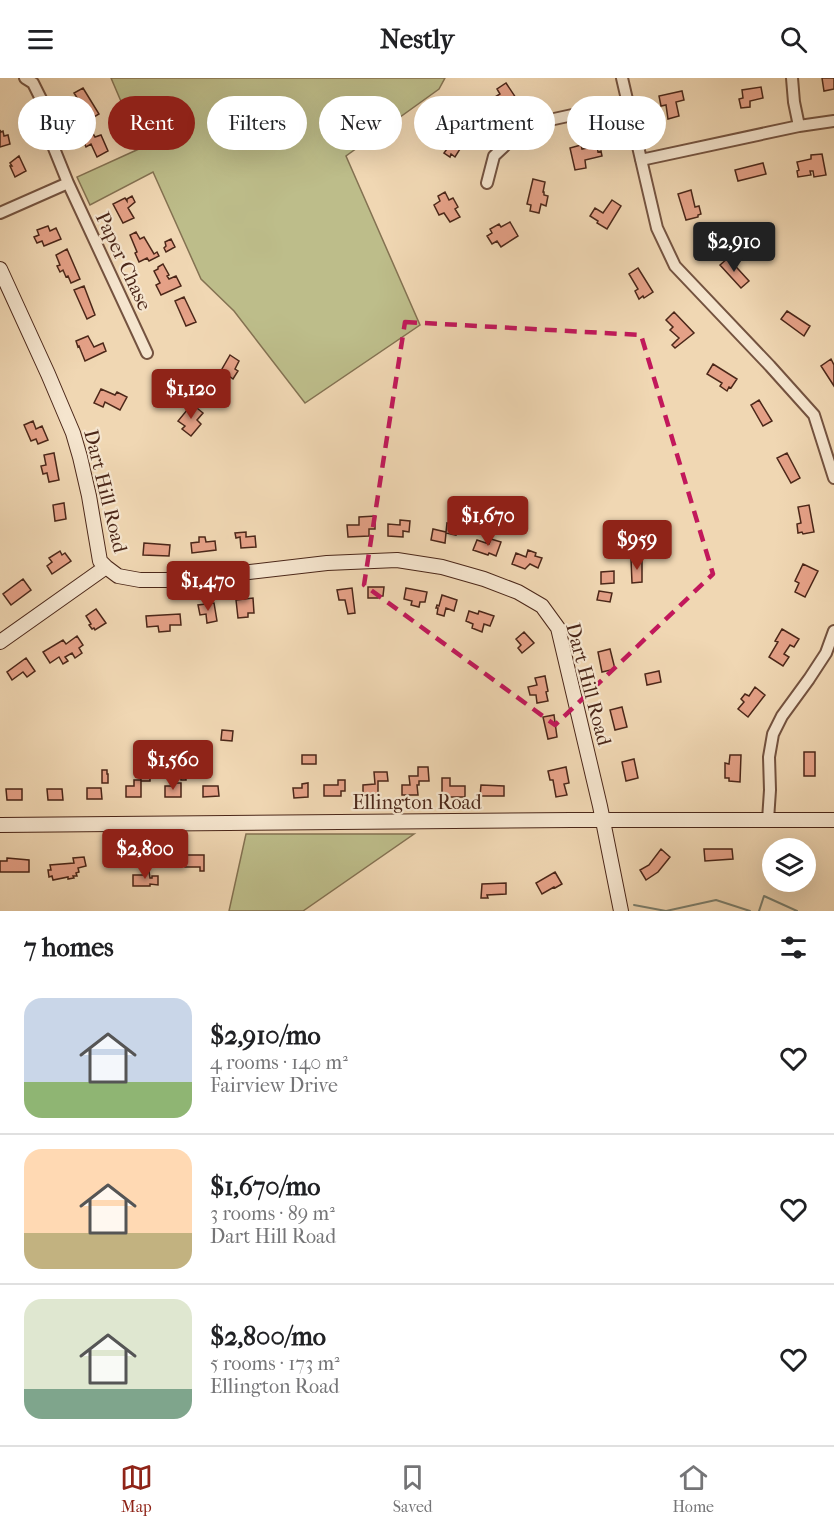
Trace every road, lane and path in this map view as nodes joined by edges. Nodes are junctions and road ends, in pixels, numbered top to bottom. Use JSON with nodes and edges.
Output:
{"nodes":[{"id":1,"x":25,"y":78,"type":"edge"},
{"id":2,"x":622,"y":78,"type":"edge"},
{"id":3,"x":792,"y":78,"type":"edge"},
{"id":4,"x":626,"y":96,"type":"edge"},
{"id":5,"x":567,"y":116,"type":"edge"},
{"id":6,"x":834,"y":121,"type":"edge"},
{"id":7,"x":799,"y":126,"type":"junction"},
{"id":8,"x":639,"y":150,"type":"edge"},
{"id":9,"x":641,"y":160,"type":"junction"},
{"id":10,"x":69,"y":183,"type":"junction"},
{"id":11,"x":487,"y":183,"type":"dead end"},
{"id":12,"x":0,"y":213,"type":"edge"},
{"id":13,"x":0,"y":269,"type":"edge"},
{"id":14,"x":147,"y":353,"type":"dead end"},
{"id":15,"x":834,"y":478,"type":"edge"},
{"id":16,"x":106,"y":567,"type":"junction"},
{"id":17,"x":834,"y":631,"type":"edge"},
{"id":18,"x":0,"y":642,"type":"edge"},
{"id":19,"x":768,"y":820,"type":"junction"},
{"id":20,"x":834,"y":820,"type":"edge"},
{"id":21,"x":602,"y":821,"type":"junction"},
{"id":22,"x":0,"y":825,"type":"edge"},
{"id":23,"x":621,"y":911,"type":"edge"}],
"edges":[{"from":1,"to":10,"type":"street","name":"Paper Chase"},
{"from":2,"to":4,"type":"street"},
{"from":3,"to":7,"type":"street"},
{"from":5,"to":11,"type":"street"},
{"from":6,"to":7,"type":"street"},
{"from":7,"to":9,"type":"street"},
{"from":8,"to":9,"type":"street"},
{"from":9,"to":15,"type":"street"},
{"from":10,"to":12,"type":"street"},
{"from":10,"to":14,"type":"street","name":"Paper Chase"},
{"from":13,"to":16,"type":"street","name":"Dart Hill Road"},
{"from":16,"to":18,"type":"street"},
{"from":16,"to":21,"type":"street","name":"Dart Hill Road"},
{"from":17,"to":19,"type":"street"},
{"from":19,"to":20,"type":"street","name":"Ellington Road"},
{"from":19,"to":21,"type":"street","name":"Ellington Road"},
{"from":21,"to":22,"type":"street","name":"Ellington Road"},
{"from":21,"to":23,"type":"street","name":"Dart Hill Road"}]}
